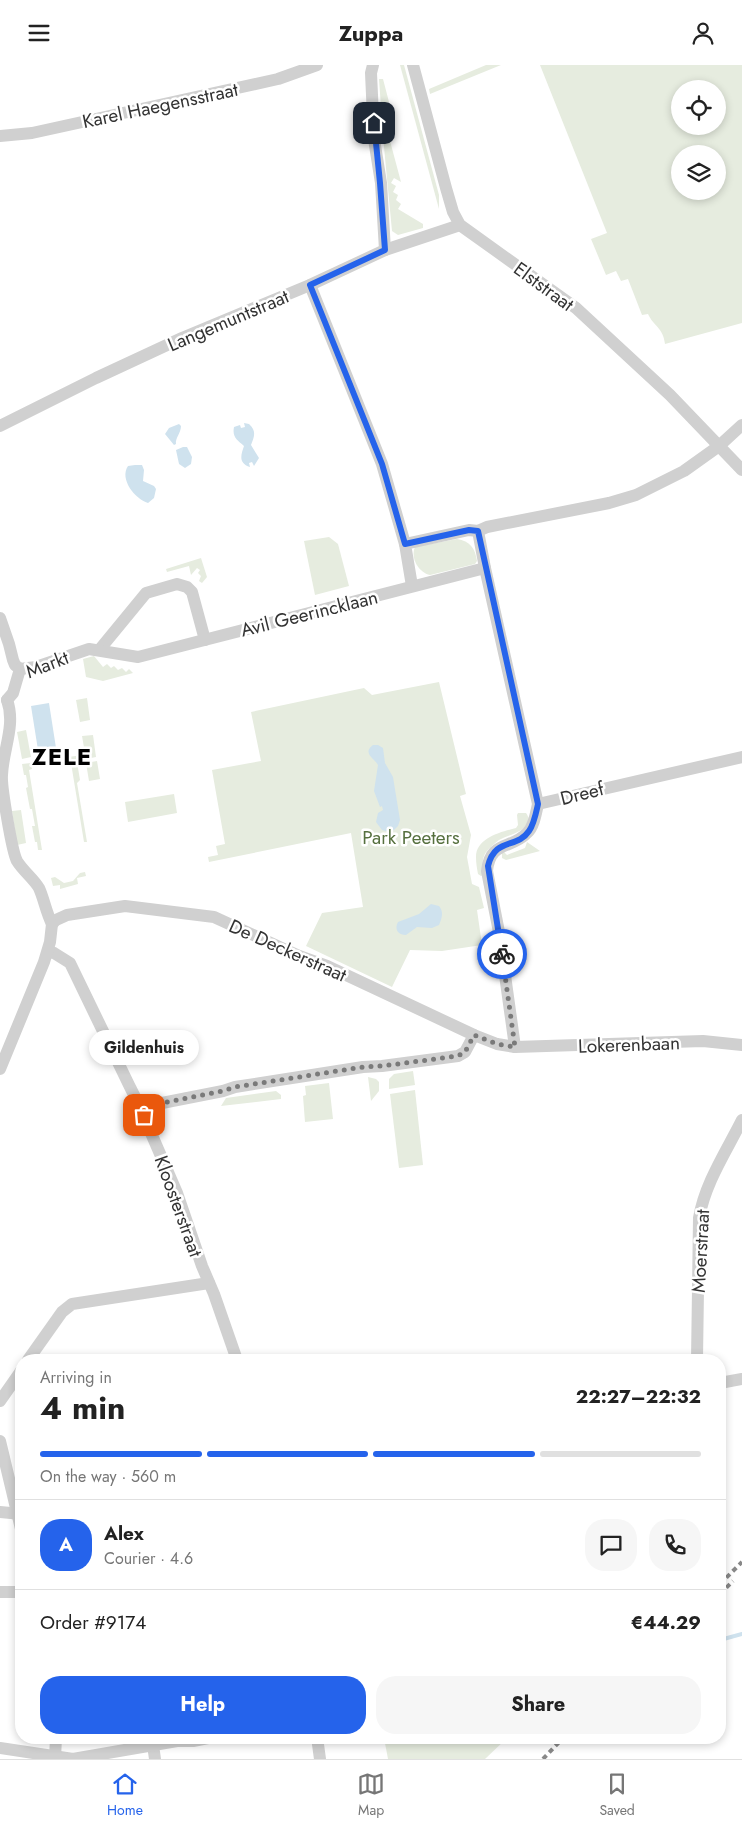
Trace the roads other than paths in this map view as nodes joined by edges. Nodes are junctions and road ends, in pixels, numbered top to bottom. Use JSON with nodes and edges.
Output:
{"nodes":[{"id":1,"x":317,"y":65,"type":"edge"},
{"id":2,"x":373,"y":65,"type":"edge"},
{"id":3,"x":414,"y":69,"type":"edge"},
{"id":4,"x":0,"y":136,"type":"edge"},
{"id":5,"x":460,"y":225,"type":"junction"},
{"id":6,"x":385,"y":250,"type":"junction"},
{"id":7,"x":310,"y":285,"type":"junction"},
{"id":8,"x":742,"y":425,"type":"edge"},
{"id":9,"x":0,"y":426,"type":"edge"},
{"id":10,"x":720,"y":446,"type":"junction"},
{"id":11,"x":742,"y":470,"type":"edge"},
{"id":12,"x":478,"y":531,"type":"junction"},
{"id":13,"x":405,"y":544,"type":"junction"},
{"id":14,"x":485,"y":568,"type":"junction"},
{"id":15,"x":412,"y":586,"type":"junction"},
{"id":16,"x":0,"y":618,"type":"edge"},
{"id":17,"x":205,"y":640,"type":"junction"},
{"id":18,"x":100,"y":649,"type":"junction"},
{"id":19,"x":20,"y":669,"type":"junction"},
{"id":20,"x":3,"y":701,"type":"edge"},
{"id":21,"x":742,"y":757,"type":"edge"},
{"id":22,"x":538,"y":804,"type":"junction"},
{"id":23,"x":52,"y":924,"type":"junction"},
{"id":24,"x":48,"y":952,"type":"junction"},
{"id":25,"x":474,"y":1035,"type":"junction"},
{"id":26,"x":742,"y":1045,"type":"edge"},
{"id":27,"x":515,"y":1047,"type":"junction"},
{"id":28,"x":0,"y":1069,"type":"edge"},
{"id":29,"x":144,"y":1115,"type":"junction"},
{"id":30,"x":742,"y":1121,"type":"edge"},
{"id":31,"x":209,"y":1283,"type":"junction"},
{"id":32,"x":32,"y":1354,"type":"edge"},
{"id":33,"x":235,"y":1354,"type":"edge"},
{"id":34,"x":697,"y":1354,"type":"edge"},
{"id":35,"x":742,"y":1379,"type":"edge"},
{"id":36,"x":15,"y":1380,"type":"edge"},
{"id":37,"x":726,"y":1382,"type":"edge"},
{"id":38,"x":0,"y":1401,"type":"edge"},
{"id":39,"x":0,"y":1441,"type":"edge"},
{"id":40,"x":15,"y":1496,"type":"edge"},
{"id":41,"x":0,"y":1512,"type":"edge"},
{"id":42,"x":15,"y":1514,"type":"edge"},
{"id":43,"x":15,"y":1592,"type":"edge"},
{"id":44,"x":0,"y":1593,"type":"edge"},
{"id":45,"x":56,"y":1744,"type":"edge"},
{"id":46,"x":159,"y":1744,"type":"edge"},
{"id":47,"x":318,"y":1744,"type":"edge"},
{"id":48,"x":153,"y":1745,"type":"junction"},
{"id":49,"x":0,"y":1748,"type":"edge"},
{"id":50,"x":55,"y":1758,"type":"edge"},
{"id":51,"x":155,"y":1759,"type":"edge"},
{"id":52,"x":320,"y":1759,"type":"edge"}],
"edges":[{"from":1,"to":4,"type":"street","name":"Karel Haegensstraat"},
{"from":2,"to":6,"type":"street"},
{"from":3,"to":5,"type":"street"},
{"from":5,"to":6,"type":"street","name":"Langemuntstraat"},
{"from":5,"to":10,"type":"street","name":"Elststraat"},
{"from":6,"to":7,"type":"street","name":"Langemuntstraat"},
{"from":7,"to":9,"type":"street","name":"Langemuntstraat"},
{"from":7,"to":13,"type":"street"},
{"from":8,"to":10,"type":"street"},
{"from":10,"to":11,"type":"street","name":"Elststraat"},
{"from":10,"to":12,"type":"street"},
{"from":12,"to":13,"type":"street"},
{"from":12,"to":14,"type":"street"},
{"from":13,"to":15,"type":"street"},
{"from":14,"to":15,"type":"street","name":"Avil Geerincklaan"},
{"from":14,"to":22,"type":"street"},
{"from":15,"to":17,"type":"street","name":"Avil Geerincklaan"},
{"from":16,"to":19,"type":"street"},
{"from":17,"to":18,"type":"street","name":"Markt"},
{"from":17,"to":18,"type":"street"},
{"from":18,"to":19,"type":"street","name":"Markt"},
{"from":19,"to":20,"type":"street","name":"Markt"},
{"from":20,"to":23,"type":"street","name":"Markt"},
{"from":21,"to":22,"type":"street","name":"Dreef"},
{"from":22,"to":27,"type":"street","name":"Dreef"},
{"from":23,"to":24,"type":"street"},
{"from":23,"to":25,"type":"street","name":"De Deckerstraat"},
{"from":24,"to":28,"type":"street"},
{"from":24,"to":29,"type":"street","name":"Kloosterstraat"},
{"from":25,"to":27,"type":"street","name":"De Deckerstraat"},
{"from":25,"to":29,"type":"street"},
{"from":26,"to":27,"type":"street","name":"Lokerenbaan"},
{"from":29,"to":31,"type":"street","name":"Kloosterstraat"},
{"from":30,"to":34,"type":"street","name":"Moerstraat"},
{"from":31,"to":32,"type":"street","name":"Kloosterstraat"},
{"from":31,"to":33,"type":"street"},
{"from":35,"to":37,"type":"street"},
{"from":36,"to":38,"type":"street"},
{"from":39,"to":40,"type":"street"},
{"from":41,"to":42,"type":"street"},
{"from":43,"to":44,"type":"street"},
{"from":45,"to":50,"type":"street"},
{"from":46,"to":48,"type":"street"},
{"from":47,"to":52,"type":"street"},
{"from":48,"to":50,"type":"street"},
{"from":48,"to":51,"type":"street"},
{"from":49,"to":50,"type":"street"}]}
